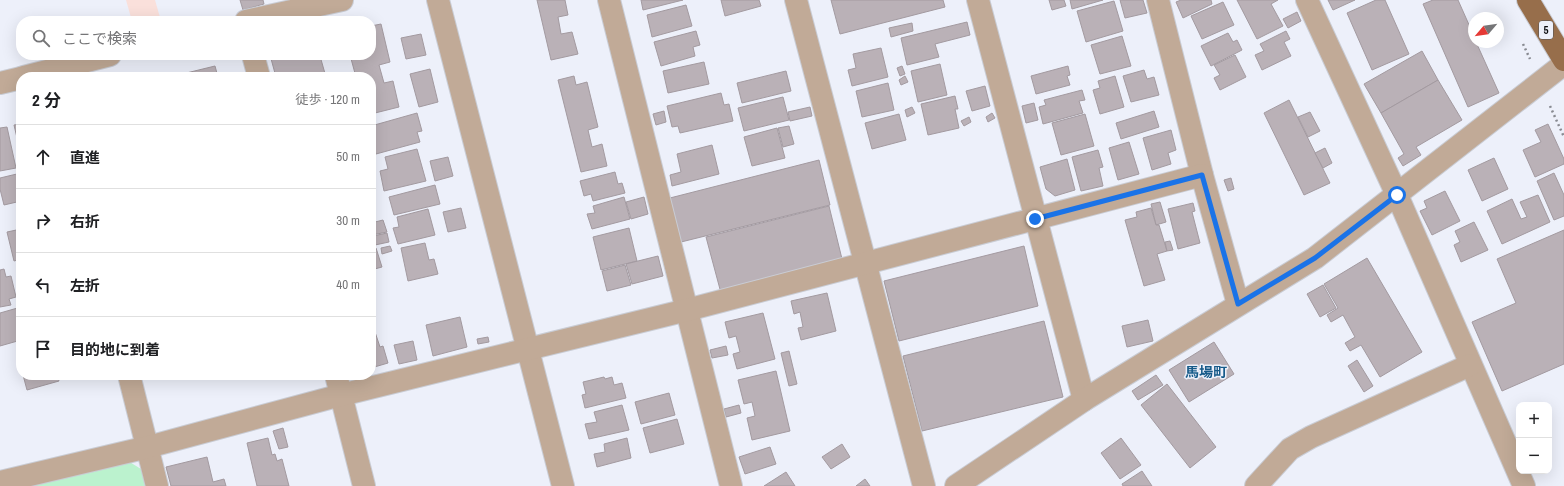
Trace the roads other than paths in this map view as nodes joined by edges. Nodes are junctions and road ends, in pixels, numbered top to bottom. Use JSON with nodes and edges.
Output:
{"nodes":[{"id":1,"x":342,"y":0,"type":"edge"},
{"id":2,"x":438,"y":0,"type":"edge"},
{"id":3,"x":609,"y":0,"type":"edge"},
{"id":4,"x":796,"y":0,"type":"edge"},
{"id":5,"x":978,"y":0,"type":"edge"},
{"id":6,"x":1158,"y":0,"type":"edge"},
{"id":7,"x":1308,"y":0,"type":"edge"},
{"id":8,"x":1528,"y":0,"type":"edge"},
{"id":9,"x":269,"y":16,"type":"edge"},
{"id":10,"x":94,"y":60,"type":"edge"},
{"id":11,"x":254,"y":60,"type":"edge"},
{"id":12,"x":1564,"y":60,"type":"edge"},
{"id":13,"x":1564,"y":64,"type":"edge"},
{"id":14,"x":57,"y":72,"type":"edge"},
{"id":15,"x":258,"y":72,"type":"edge"},
{"id":16,"x":16,"y":79,"type":"edge"},
{"id":17,"x":0,"y":83,"type":"edge"},
{"id":18,"x":1202,"y":175,"type":"junction"},
{"id":19,"x":1397,"y":195,"type":"junction"},
{"id":20,"x":1035,"y":219,"type":"junction"},
{"id":21,"x":866,"y":263,"type":"junction"},
{"id":22,"x":1238,"y":304,"type":"junction"},
{"id":23,"x":688,"y":310,"type":"junction"},
{"id":24,"x":527,"y":350,"type":"junction"},
{"id":25,"x":1470,"y":365,"type":"junction"},
{"id":26,"x":376,"y":378,"type":"edge"},
{"id":27,"x":130,"y":380,"type":"edge"},
{"id":28,"x":366,"y":380,"type":"edge"},
{"id":29,"x":339,"y":385,"type":"edge"},
{"id":30,"x":1084,"y":400,"type":"junction"},
{"id":31,"x":148,"y":447,"type":"junction"},
{"id":32,"x":0,"y":482,"type":"edge"},
{"id":33,"x":157,"y":486,"type":"edge"},
{"id":34,"x":364,"y":486,"type":"edge"},
{"id":35,"x":563,"y":486,"type":"edge"},
{"id":36,"x":731,"y":486,"type":"edge"},
{"id":37,"x":924,"y":486,"type":"edge"},
{"id":38,"x":956,"y":486,"type":"edge"},
{"id":39,"x":1256,"y":486,"type":"edge"},
{"id":40,"x":1524,"y":486,"type":"edge"}],
"edges":[{"from":1,"to":9,"type":"street"},
{"from":2,"to":24,"type":"street"},
{"from":3,"to":23,"type":"street"},
{"from":4,"to":21,"type":"street"},
{"from":5,"to":20,"type":"street"},
{"from":6,"to":18,"type":"street"},
{"from":7,"to":19,"type":"street"},
{"from":8,"to":12,"type":"main road","number":"5"},
{"from":10,"to":14,"type":"street"},
{"from":11,"to":15,"type":"street"},
{"from":13,"to":19,"type":"street"},
{"from":16,"to":17,"type":"street"},
{"from":18,"to":20,"type":"street"},
{"from":18,"to":22,"type":"street"},
{"from":19,"to":22,"type":"street"},
{"from":19,"to":25,"type":"street"},
{"from":20,"to":21,"type":"street"},
{"from":20,"to":30,"type":"street"},
{"from":21,"to":23,"type":"street"},
{"from":21,"to":37,"type":"street"},
{"from":22,"to":30,"type":"street"},
{"from":23,"to":24,"type":"street"},
{"from":23,"to":36,"type":"street"},
{"from":24,"to":26,"type":"street"},
{"from":24,"to":35,"type":"street"},
{"from":25,"to":39,"type":"street"},
{"from":25,"to":40,"type":"street"},
{"from":27,"to":31,"type":"street"},
{"from":28,"to":29,"type":"street"},
{"from":29,"to":31,"type":"street"},
{"from":29,"to":34,"type":"street"},
{"from":30,"to":38,"type":"street"},
{"from":31,"to":32,"type":"street"},
{"from":31,"to":33,"type":"street"}]}
